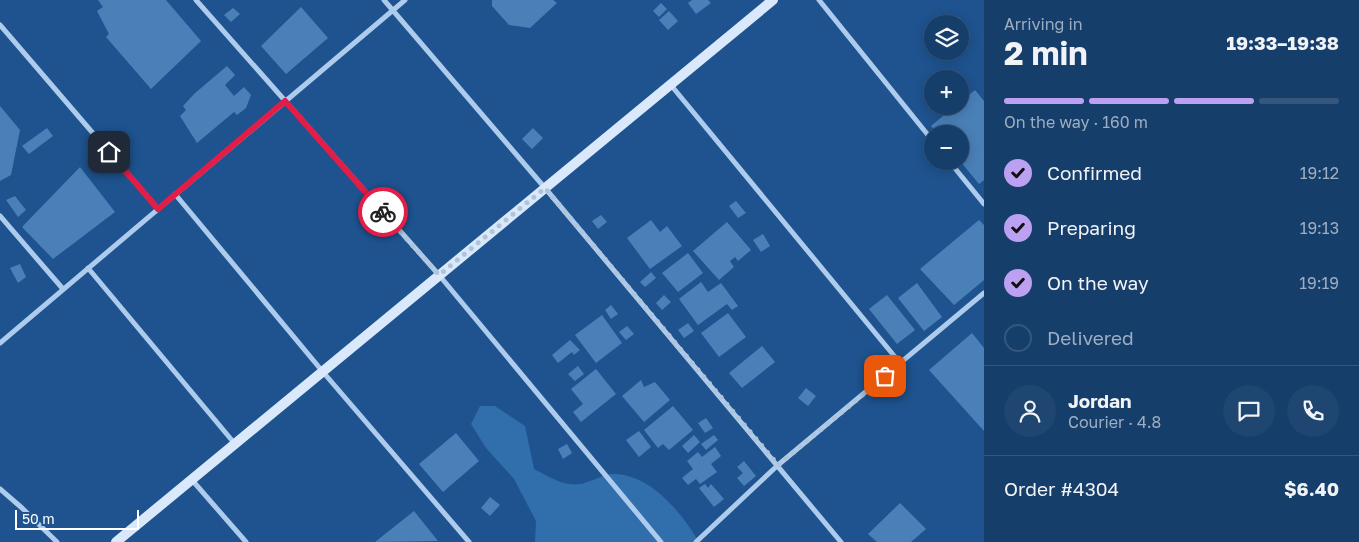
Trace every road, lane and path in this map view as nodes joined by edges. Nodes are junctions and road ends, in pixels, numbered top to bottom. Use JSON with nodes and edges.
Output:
{"nodes":[{"id":1,"x":196,"y":0,"type":"edge"},
{"id":2,"x":384,"y":0,"type":"edge"},
{"id":3,"x":405,"y":0,"type":"edge"},
{"id":4,"x":773,"y":0,"type":"edge"},
{"id":5,"x":819,"y":0,"type":"edge"},
{"id":6,"x":393,"y":10,"type":"junction"},
{"id":7,"x":0,"y":24,"type":"edge"},
{"id":8,"x":670,"y":84,"type":"junction"},
{"id":9,"x":285,"y":101,"type":"junction"},
{"id":10,"x":924,"y":130,"type":"edge"},
{"id":11,"x":956,"y":170,"type":"edge"},
{"id":12,"x":545,"y":188,"type":"junction"},
{"id":13,"x":175,"y":194,"type":"junction"},
{"id":14,"x":984,"y":204,"type":"edge"},
{"id":15,"x":158,"y":209,"type":"junction"},
{"id":16,"x":0,"y":216,"type":"edge"},
{"id":17,"x":88,"y":268,"type":"junction"},
{"id":18,"x":439,"y":275,"type":"junction"},
{"id":19,"x":63,"y":289,"type":"junction"},
{"id":20,"x":984,"y":293,"type":"edge"},
{"id":21,"x":0,"y":343,"type":"edge"},
{"id":22,"x":900,"y":363,"type":"junction"},
{"id":23,"x":323,"y":372,"type":"junction"},
{"id":24,"x":235,"y":444,"type":"junction"},
{"id":25,"x":778,"y":465,"type":"junction"},
{"id":26,"x":192,"y":480,"type":"junction"},
{"id":27,"x":0,"y":489,"type":"edge"},
{"id":28,"x":57,"y":542,"type":"edge"},
{"id":29,"x":116,"y":542,"type":"edge"},
{"id":30,"x":246,"y":542,"type":"edge"},
{"id":31,"x":469,"y":542,"type":"edge"},
{"id":32,"x":661,"y":542,"type":"edge"},
{"id":33,"x":696,"y":542,"type":"edge"},
{"id":34,"x":841,"y":542,"type":"edge"}],
"edges":[{"from":1,"to":9,"type":"street"},
{"from":2,"to":6,"type":"street"},
{"from":3,"to":6,"type":"street"},
{"from":4,"to":8,"type":"street"},
{"from":5,"to":10,"type":"street"},
{"from":6,"to":9,"type":"street"},
{"from":6,"to":12,"type":"street"},
{"from":7,"to":15,"type":"street"},
{"from":8,"to":12,"type":"street"},
{"from":8,"to":22,"type":"street"},
{"from":9,"to":13,"type":"street"},
{"from":9,"to":18,"type":"street"},
{"from":11,"to":14,"type":"street"},
{"from":12,"to":18,"type":"street"},
{"from":12,"to":25,"type":"street"},
{"from":13,"to":15,"type":"street"},
{"from":13,"to":23,"type":"street"},
{"from":15,"to":17,"type":"street"},
{"from":16,"to":19,"type":"street"},
{"from":17,"to":19,"type":"street"},
{"from":17,"to":24,"type":"street"},
{"from":18,"to":23,"type":"street"},
{"from":18,"to":32,"type":"street"},
{"from":19,"to":21,"type":"street"},
{"from":20,"to":22,"type":"street"},
{"from":22,"to":25,"type":"street"},
{"from":23,"to":24,"type":"street"},
{"from":23,"to":31,"type":"street"},
{"from":24,"to":26,"type":"street"},
{"from":25,"to":33,"type":"street"},
{"from":25,"to":34,"type":"street"},
{"from":26,"to":29,"type":"street"},
{"from":26,"to":30,"type":"street"},
{"from":27,"to":28,"type":"street"}]}
